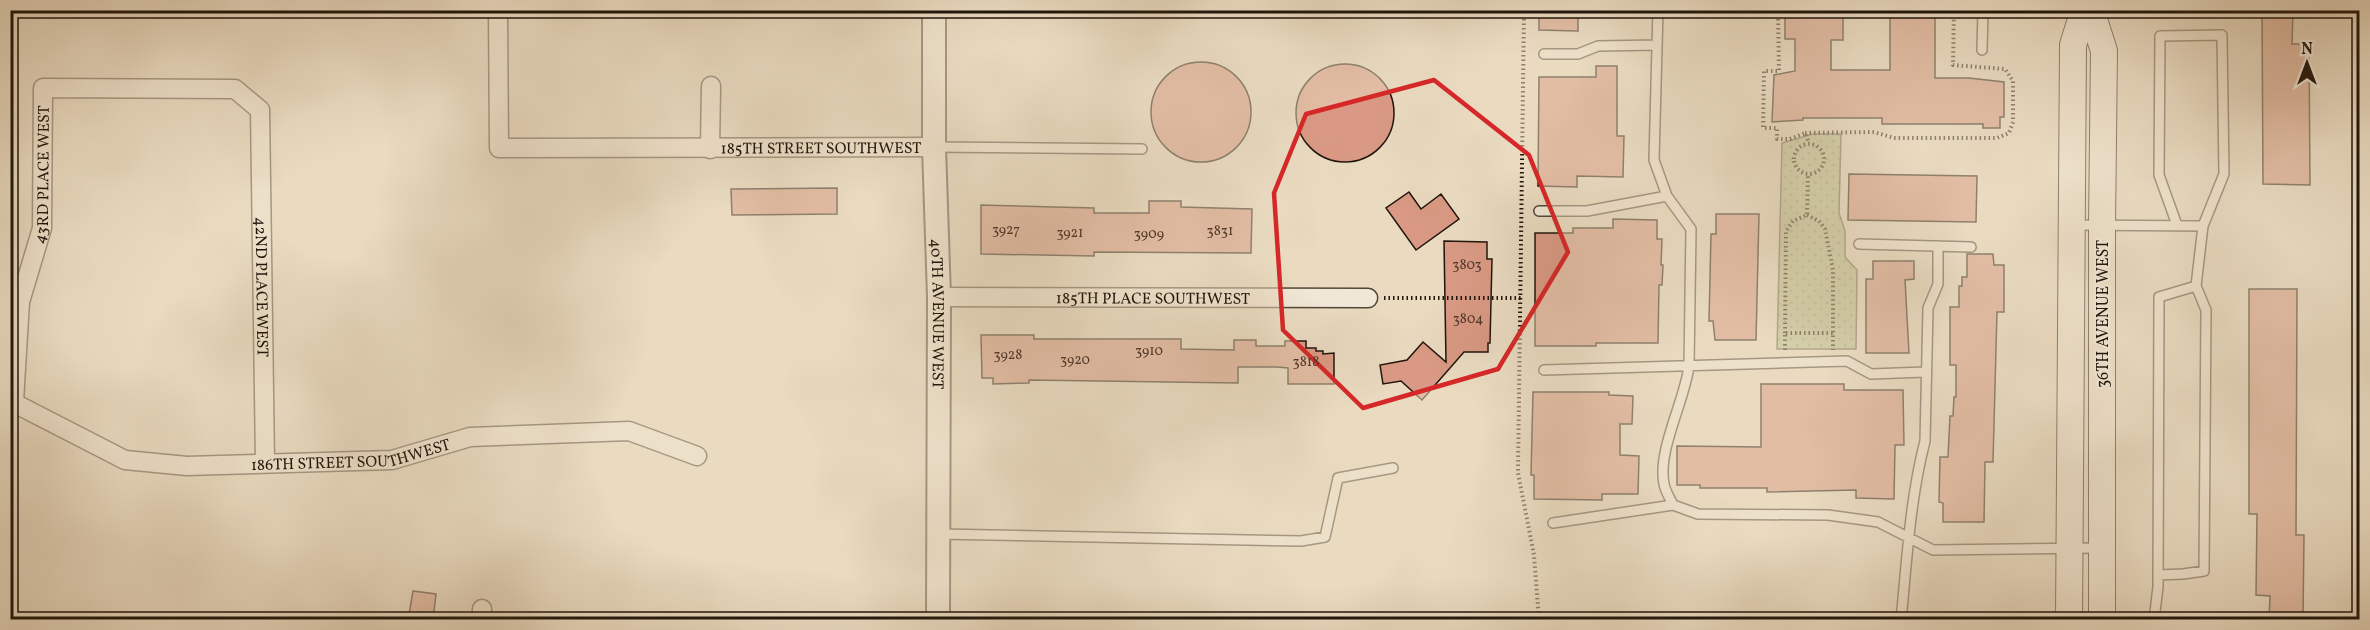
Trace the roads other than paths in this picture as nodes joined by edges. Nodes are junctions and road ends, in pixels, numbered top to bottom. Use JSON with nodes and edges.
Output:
{"nodes":[{"id":1,"x":498,"y":10,"type":"edge"},
{"id":2,"x":934,"y":10,"type":"edge"},
{"id":3,"x":1658,"y":10,"type":"edge"},
{"id":4,"x":1983,"y":10,"type":"edge"},
{"id":5,"x":2084,"y":10,"type":"edge"},
{"id":6,"x":2091,"y":10,"type":"edge"},
{"id":7,"x":1657,"y":45,"type":"junction"},
{"id":8,"x":1982,"y":50,"type":"dead end"},
{"id":9,"x":1544,"y":54,"type":"dead end"},
{"id":10,"x":711,"y":86,"type":"dead end"},
{"id":11,"x":43,"y":88,"type":"joint"},
{"id":12,"x":934,"y":147,"type":"junction"},
{"id":13,"x":710,"y":149,"type":"junction"},
{"id":14,"x":1142,"y":149,"type":"dead end"},
{"id":15,"x":1667,"y":196,"type":"junction"},
{"id":16,"x":1539,"y":211,"type":"dead end"},
{"id":17,"x":2070,"y":225,"type":"junction"},
{"id":18,"x":2102,"y":225,"type":"junction"},
{"id":19,"x":2177,"y":225,"type":"junction"},
{"id":20,"x":2203,"y":226,"type":"junction"},
{"id":21,"x":1858,"y":244,"type":"dead end"},
{"id":22,"x":1938,"y":246,"type":"junction"},
{"id":23,"x":1971,"y":247,"type":"dead end"},
{"id":24,"x":2196,"y":286,"type":"junction"},
{"id":25,"x":939,"y":297,"type":"junction"},
{"id":26,"x":1368,"y":298,"type":"road end"},
{"id":27,"x":1689,"y":366,"type":"junction"},
{"id":28,"x":1544,"y":370,"type":"dead end"},
{"id":29,"x":1926,"y":372,"type":"junction"},
{"id":30,"x":12,"y":401,"type":"edge"},
{"id":31,"x":697,"y":456,"type":"dead end"},
{"id":32,"x":265,"y":463,"type":"junction"},
{"id":33,"x":1392,"y":468,"type":"dead end"},
{"id":34,"x":1672,"y":505,"type":"junction"},
{"id":35,"x":1553,"y":523,"type":"dead end"},
{"id":36,"x":938,"y":534,"type":"junction"},
{"id":37,"x":1909,"y":537,"type":"junction"},
{"id":38,"x":2070,"y":548,"type":"junction"},
{"id":39,"x":2102,"y":548,"type":"junction"},
{"id":40,"x":2158,"y":575,"type":"junction"},
{"id":41,"x":938,"y":620,"type":"edge"},
{"id":42,"x":1901,"y":620,"type":"edge"},
{"id":43,"x":2069,"y":620,"type":"edge"},
{"id":44,"x":2102,"y":620,"type":"edge"},
{"id":45,"x":2154,"y":620,"type":"edge"}],
"edges":[{"from":1,"to":13,"type":"street","name":"185TH STREET SOUTHWEST"},
{"from":2,"to":12,"type":"street","name":"40TH AVENUE WEST"},
{"from":3,"to":7,"type":"lane"},
{"from":4,"to":8,"type":"lane"},
{"from":5,"to":17,"type":"main road","name":"36TH AVENUE WEST"},
{"from":6,"to":18,"type":"main road","name":"36TH AVENUE WEST"},
{"from":7,"to":9,"type":"lane"},
{"from":7,"to":15,"type":"lane"},
{"from":10,"to":13,"type":"street","name":"185TH STREET SOUTHWEST"},
{"from":11,"to":30,"type":"street","name":"43RD PLACE WEST"},
{"from":11,"to":32,"type":"street","name":"42ND PLACE WEST"},
{"from":12,"to":13,"type":"street","name":"185TH STREET SOUTHWEST"},
{"from":12,"to":14,"type":"lane"},
{"from":12,"to":25,"type":"street","name":"40TH AVENUE WEST"},
{"from":15,"to":16,"type":"lane"},
{"from":15,"to":27,"type":"lane"},
{"from":17,"to":18,"type":"lane"},
{"from":17,"to":38,"type":"main road","name":"36TH AVENUE WEST"},
{"from":18,"to":19,"type":"lane"},
{"from":18,"to":39,"type":"main road","name":"36TH AVENUE WEST"},
{"from":19,"to":20,"type":"lane"},
{"from":19,"to":20,"type":"lane"},
{"from":20,"to":24,"type":"lane"},
{"from":21,"to":22,"type":"lane"},
{"from":22,"to":23,"type":"lane"},
{"from":22,"to":29,"type":"lane"},
{"from":24,"to":40,"type":"lane"},
{"from":24,"to":40,"type":"lane"},
{"from":25,"to":26,"type":"street","name":"185TH PLACE SOUTHWEST"},
{"from":25,"to":36,"type":"street","name":"40TH AVENUE WEST"},
{"from":27,"to":28,"type":"lane"},
{"from":27,"to":29,"type":"lane"},
{"from":27,"to":34,"type":"lane"},
{"from":29,"to":37,"type":"lane"},
{"from":30,"to":32,"type":"street","name":"186TH STREET SOUTHWEST"},
{"from":31,"to":32,"type":"street","name":"186TH STREET SOUTHWEST"},
{"from":33,"to":36,"type":"lane"},
{"from":34,"to":35,"type":"lane"},
{"from":34,"to":37,"type":"lane"},
{"from":36,"to":41,"type":"street","name":"40TH AVENUE WEST"},
{"from":37,"to":38,"type":"lane"},
{"from":37,"to":42,"type":"lane"},
{"from":38,"to":39,"type":"lane"},
{"from":38,"to":43,"type":"main road","name":"36TH AVENUE WEST"},
{"from":39,"to":44,"type":"main road","name":"36TH AVENUE WEST"},
{"from":40,"to":45,"type":"lane"}]}
